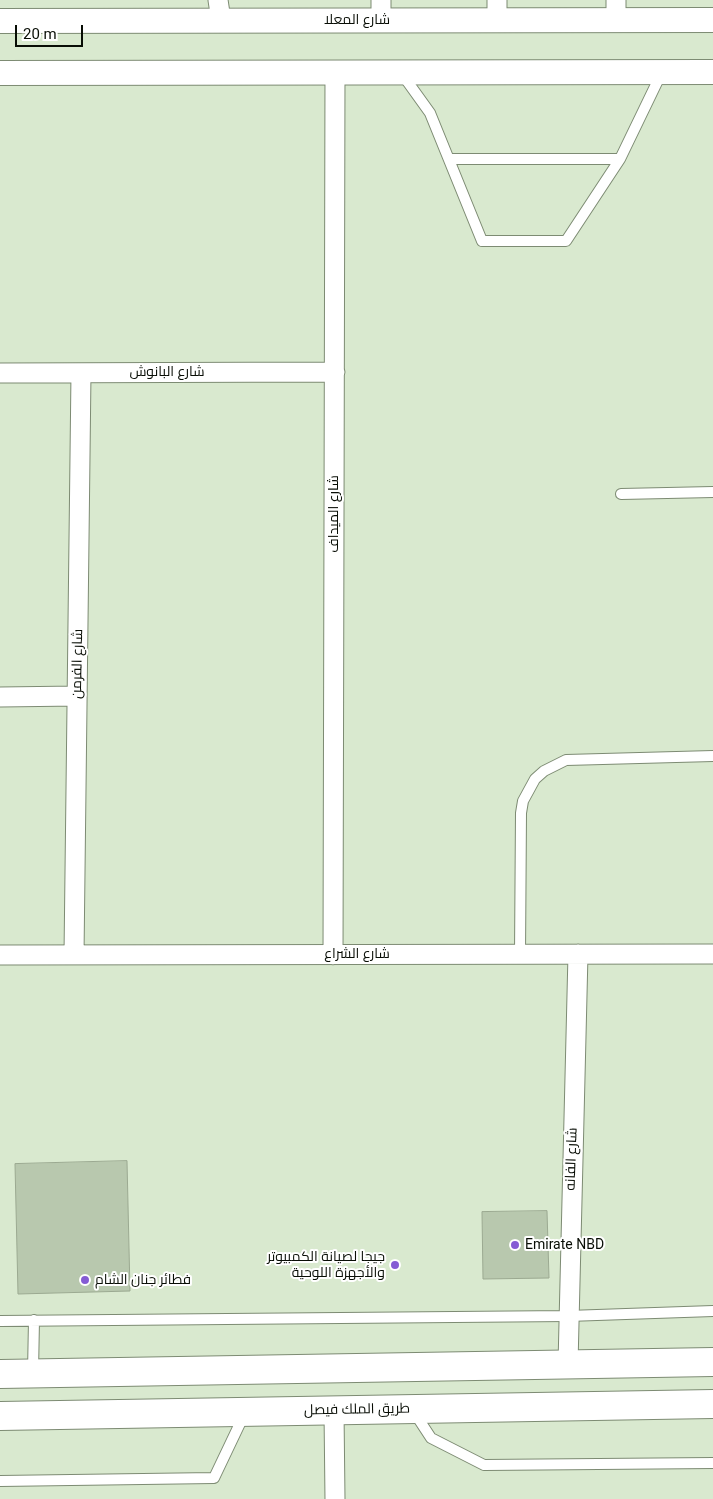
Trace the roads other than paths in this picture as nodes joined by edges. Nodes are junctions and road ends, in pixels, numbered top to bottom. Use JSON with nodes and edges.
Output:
{"nodes":[{"id":1,"x":219,"y":10,"type":"edge"},
{"id":2,"x":381,"y":10,"type":"edge"},
{"id":3,"x":497,"y":10,"type":"edge"},
{"id":4,"x":616,"y":10,"type":"edge"},
{"id":5,"x":713,"y":20,"type":"edge"},
{"id":6,"x":0,"y":21,"type":"edge"},
{"id":7,"x":662,"y":72,"type":"junction"},
{"id":8,"x":713,"y":72,"type":"edge"},
{"id":9,"x":0,"y":73,"type":"edge"},
{"id":10,"x":335,"y":73,"type":"junction"},
{"id":11,"x":401,"y":73,"type":"junction"},
{"id":12,"x":450,"y":159,"type":"junction"},
{"id":13,"x":620,"y":159,"type":"junction"},
{"id":14,"x":335,"y":372,"type":"junction"},
{"id":15,"x":0,"y":373,"type":"edge"},
{"id":16,"x":81,"y":373,"type":"junction"},
{"id":17,"x":713,"y":492,"type":"edge"},
{"id":18,"x":621,"y":494,"type":"dead end"},
{"id":19,"x":77,"y":696,"type":"junction"},
{"id":20,"x":0,"y":697,"type":"edge"},
{"id":21,"x":713,"y":756,"type":"edge"},
{"id":22,"x":333,"y":954,"type":"junction"},
{"id":23,"x":520,"y":954,"type":"junction"},
{"id":24,"x":578,"y":954,"type":"junction"},
{"id":25,"x":713,"y":954,"type":"edge"},
{"id":26,"x":0,"y":955,"type":"edge"},
{"id":27,"x":74,"y":955,"type":"junction"},
{"id":28,"x":713,"y":1311,"type":"edge"},
{"id":29,"x":568,"y":1316,"type":"junction"},
{"id":30,"x":34,"y":1320,"type":"junction"},
{"id":31,"x":0,"y":1321,"type":"edge"},
{"id":32,"x":713,"y":1362,"type":"edge"},
{"id":33,"x":654,"y":1363,"type":"junction"},
{"id":34,"x":568,"y":1364,"type":"junction"},
{"id":35,"x":33,"y":1373,"type":"junction"},
{"id":36,"x":0,"y":1374,"type":"edge"},
{"id":37,"x":713,"y":1404,"type":"edge"},
{"id":38,"x":412,"y":1409,"type":"junction"},
{"id":39,"x":334,"y":1411,"type":"junction"},
{"id":40,"x":246,"y":1412,"type":"junction"},
{"id":41,"x":0,"y":1416,"type":"edge"},
{"id":42,"x":713,"y":1463,"type":"edge"},
{"id":43,"x":0,"y":1481,"type":"edge"},
{"id":44,"x":335,"y":1499,"type":"edge"}],
"edges":[{"from":1,"to":2,"type":"street","name":"شارع المعلا"},
{"from":1,"to":6,"type":"street","name":"شارع المعلا"},
{"from":2,"to":3,"type":"street","name":"شارع المعلا"},
{"from":3,"to":4,"type":"street","name":"شارع المعلا"},
{"from":4,"to":5,"type":"street","name":"شارع المعلا"},
{"from":7,"to":8,"type":"street"},
{"from":7,"to":11,"type":"street"},
{"from":7,"to":13,"type":"lane"},
{"from":9,"to":10,"type":"street"},
{"from":10,"to":11,"type":"street"},
{"from":10,"to":14,"type":"street","name":"شارع الميداف"},
{"from":11,"to":12,"type":"lane"},
{"from":12,"to":13,"type":"lane"},
{"from":12,"to":13,"type":"lane"},
{"from":14,"to":16,"type":"street","name":"شارع البانوش"},
{"from":14,"to":22,"type":"street","name":"شارع الميداف"},
{"from":15,"to":16,"type":"street","name":"شارع البانوش"},
{"from":16,"to":19,"type":"street","name":"شارع الفرمن"},
{"from":17,"to":18,"type":"lane"},
{"from":19,"to":20,"type":"street"},
{"from":19,"to":27,"type":"street","name":"شارع الفرمن"},
{"from":21,"to":23,"type":"lane"},
{"from":22,"to":23,"type":"street","name":"شارع الشراع"},
{"from":22,"to":27,"type":"street","name":"شارع الشراع"},
{"from":23,"to":24,"type":"street","name":"شارع الشراع"},
{"from":24,"to":25,"type":"street","name":"شارع الشراع"},
{"from":24,"to":29,"type":"street","name":"شارع الفانه"},
{"from":26,"to":27,"type":"street","name":"شارع الشراع"},
{"from":28,"to":29,"type":"lane"},
{"from":29,"to":30,"type":"lane"},
{"from":29,"to":34,"type":"street","name":"شارع الفانه"},
{"from":30,"to":31,"type":"lane"},
{"from":30,"to":35,"type":"lane"},
{"from":32,"to":33,"type":"main road"},
{"from":33,"to":34,"type":"main road"},
{"from":33,"to":39,"type":"main road"},
{"from":34,"to":35,"type":"main road"},
{"from":35,"to":36,"type":"main road"},
{"from":37,"to":38,"type":"main road","name":"طريق الملك فيصل"},
{"from":38,"to":39,"type":"main road","name":"طريق الملك فيصل"},
{"from":38,"to":42,"type":"lane"},
{"from":39,"to":40,"type":"main road","name":"طريق الملك فيصل"},
{"from":39,"to":44,"type":"street"},
{"from":40,"to":41,"type":"main road","name":"طريق الملك فيصل"},
{"from":40,"to":43,"type":"lane"}]}
